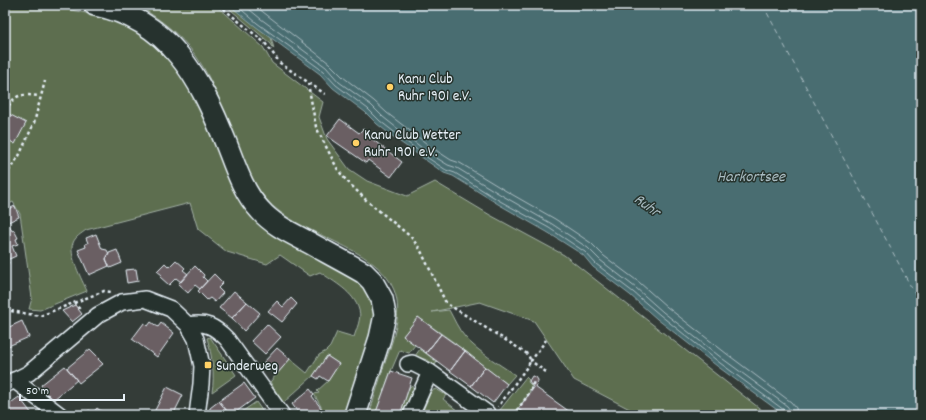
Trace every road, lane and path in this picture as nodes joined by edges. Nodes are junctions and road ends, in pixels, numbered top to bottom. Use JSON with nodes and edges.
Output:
{"nodes":[{"id":1,"x":95,"y":5,"type":"edge"},
{"id":2,"x":219,"y":5,"type":"edge"},
{"id":3,"x":45,"y":80,"type":"dead end"},
{"id":4,"x":308,"y":83,"type":"junction"},
{"id":5,"x":325,"y":94,"type":"dead end"},
{"id":6,"x":40,"y":96,"type":"junction"},
{"id":7,"x":5,"y":110,"type":"edge"},
{"id":8,"x":5,"y":176,"type":"edge"},
{"id":9,"x":89,"y":296,"type":"dead end"},
{"id":10,"x":74,"y":302,"type":"junction"},
{"id":11,"x":5,"y":310,"type":"edge"},
{"id":12,"x":81,"y":316,"type":"dead end"},
{"id":13,"x":188,"y":325,"type":"junction"},
{"id":14,"x":546,"y":340,"type":"dead end"},
{"id":15,"x":530,"y":361,"type":"junction"},
{"id":16,"x":408,"y":364,"type":"dead end"},
{"id":17,"x":430,"y":372,"type":"junction"},
{"id":18,"x":546,"y":372,"type":"dead end"},
{"id":19,"x":534,"y":380,"type":"dead end"},
{"id":20,"x":10,"y":383,"type":"edge"},
{"id":21,"x":487,"y":414,"type":"joint"},
{"id":22,"x":60,"y":415,"type":"edge"},
{"id":23,"x":197,"y":415,"type":"edge"},
{"id":24,"x":282,"y":415,"type":"edge"},
{"id":25,"x":356,"y":415,"type":"edge"},
{"id":26,"x":411,"y":415,"type":"edge"},
{"id":27,"x":513,"y":415,"type":"edge"}],
"edges":[{"from":1,"to":25,"type":"main road"},
{"from":2,"to":4,"type":"path"},
{"from":3,"to":6,"type":"path"},
{"from":4,"to":5,"type":"path"},
{"from":4,"to":15,"type":"path"},
{"from":6,"to":7,"type":"path"},
{"from":6,"to":8,"type":"path"},
{"from":9,"to":10,"type":"path"},
{"from":10,"to":11,"type":"path"},
{"from":10,"to":12,"type":"path"},
{"from":13,"to":20,"type":"street"},
{"from":13,"to":23,"type":"street"},
{"from":13,"to":24,"type":"street"},
{"from":14,"to":15,"type":"path"},
{"from":15,"to":18,"type":"path"},
{"from":15,"to":21,"type":"path"},
{"from":16,"to":17,"type":"street"},
{"from":17,"to":21,"type":"street"},
{"from":17,"to":26,"type":"street"},
{"from":19,"to":27,"type":"path"},
{"from":20,"to":22,"type":"street"}]}
